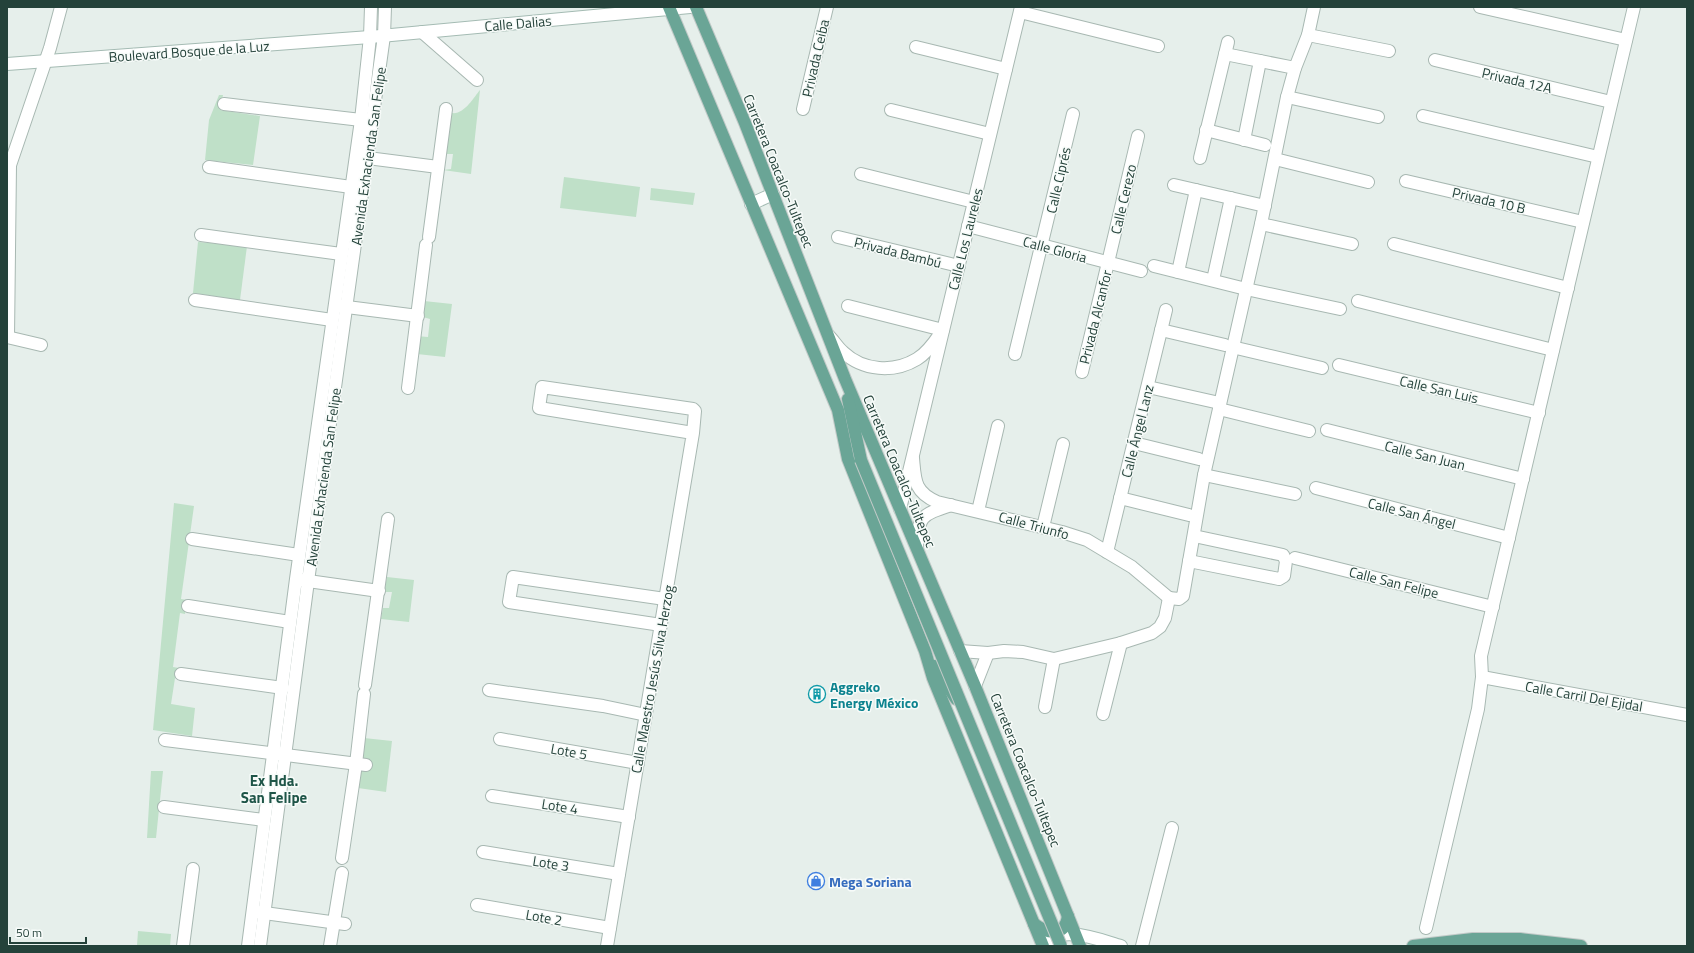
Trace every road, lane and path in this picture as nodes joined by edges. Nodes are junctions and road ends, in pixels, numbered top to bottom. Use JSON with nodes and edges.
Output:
{"nodes":[{"id":1,"x":61,"y":7,"type":"edge"},
{"id":2,"x":371,"y":7,"type":"edge"},
{"id":3,"x":385,"y":7,"type":"edge"},
{"id":4,"x":690,"y":7,"type":"edge"},
{"id":5,"x":696,"y":7,"type":"edge"},
{"id":6,"x":827,"y":7,"type":"edge"},
{"id":7,"x":1314,"y":7,"type":"edge"},
{"id":8,"x":1480,"y":7,"type":"edge"},
{"id":9,"x":1634,"y":7,"type":"edge"},
{"id":10,"x":669,"y":8,"type":"edge"},
{"id":11,"x":1020,"y":9,"type":"edge"},
{"id":12,"x":422,"y":32,"type":"junction"},
{"id":13,"x":1308,"y":35,"type":"junction"},
{"id":14,"x":384,"y":36,"type":"junction"},
{"id":15,"x":370,"y":37,"type":"junction"},
{"id":16,"x":1626,"y":40,"type":"junction"},
{"id":17,"x":1228,"y":42,"type":"dead end"},
{"id":18,"x":1158,"y":46,"type":"dead end"},
{"id":19,"x":916,"y":47,"type":"dead end"},
{"id":20,"x":1389,"y":52,"type":"dead end"},
{"id":21,"x":1224,"y":54,"type":"junction"},
{"id":22,"x":1435,"y":60,"type":"dead end"},
{"id":23,"x":46,"y":61,"type":"junction"},
{"id":24,"x":1260,"y":61,"type":"junction"},
{"id":25,"x":7,"y":64,"type":"edge"},
{"id":26,"x":1295,"y":68,"type":"junction"},
{"id":27,"x":1006,"y":69,"type":"junction"},
{"id":28,"x":477,"y":80,"type":"dead end"},
{"id":29,"x":1288,"y":97,"type":"junction"},
{"id":30,"x":1605,"y":101,"type":"junction"},
{"id":31,"x":224,"y":104,"type":"dead end"},
{"id":32,"x":446,"y":109,"type":"dead end"},
{"id":33,"x":804,"y":110,"type":"dead end"},
{"id":34,"x":891,"y":110,"type":"dead end"},
{"id":35,"x":1073,"y":114,"type":"dead end"},
{"id":36,"x":1423,"y":116,"type":"dead end"},
{"id":37,"x":1378,"y":117,"type":"dead end"},
{"id":38,"x":360,"y":120,"type":"junction"},
{"id":39,"x":1206,"y":130,"type":"junction"},
{"id":40,"x":990,"y":134,"type":"junction"},
{"id":41,"x":1138,"y":136,"type":"dead end"},
{"id":42,"x":1244,"y":140,"type":"junction"},
{"id":43,"x":1265,"y":145,"type":"dead end"},
{"id":44,"x":355,"y":156,"type":"junction"},
{"id":45,"x":1598,"y":157,"type":"junction"},
{"id":46,"x":368,"y":158,"type":"junction"},
{"id":47,"x":1200,"y":158,"type":"dead end"},
{"id":48,"x":1275,"y":159,"type":"junction"},
{"id":49,"x":209,"y":167,"type":"dead end"},
{"id":50,"x":438,"y":167,"type":"junction"},
{"id":51,"x":9,"y":169,"type":"edge"},
{"id":52,"x":861,"y":174,"type":"dead end"},
{"id":53,"x":1406,"y":181,"type":"dead end"},
{"id":54,"x":1368,"y":182,"type":"dead end"},
{"id":55,"x":1174,"y":185,"type":"dead end"},
{"id":56,"x":351,"y":187,"type":"junction"},
{"id":57,"x":1196,"y":190,"type":"junction"},
{"id":58,"x":773,"y":194,"type":"junction"},
{"id":59,"x":1231,"y":198,"type":"junction"},
{"id":60,"x":974,"y":202,"type":"junction"},
{"id":61,"x":751,"y":204,"type":"junction"},
{"id":62,"x":1265,"y":206,"type":"junction"},
{"id":63,"x":1577,"y":220,"type":"junction"},
{"id":64,"x":1261,"y":224,"type":"junction"},
{"id":65,"x":968,"y":226,"type":"junction"},
{"id":66,"x":201,"y":235,"type":"dead end"},
{"id":67,"x":838,"y":237,"type":"dead end"},
{"id":68,"x":1352,"y":244,"type":"dead end"},
{"id":69,"x":1394,"y":244,"type":"dead end"},
{"id":70,"x":1042,"y":246,"type":"junction"},
{"id":71,"x":341,"y":254,"type":"junction"},
{"id":72,"x":1108,"y":263,"type":"junction"},
{"id":73,"x":959,"y":266,"type":"junction"},
{"id":74,"x":1154,"y":266,"type":"dead end"},
{"id":75,"x":1141,"y":271,"type":"dead end"},
{"id":76,"x":1178,"y":272,"type":"junction"},
{"id":77,"x":1213,"y":280,"type":"junction"},
{"id":78,"x":1568,"y":288,"type":"junction"},
{"id":79,"x":1246,"y":289,"type":"junction"},
{"id":80,"x":194,"y":300,"type":"dead end"},
{"id":81,"x":1358,"y":301,"type":"dead end"},
{"id":82,"x":334,"y":305,"type":"junction"},
{"id":83,"x":848,"y":306,"type":"dead end"},
{"id":84,"x":347,"y":307,"type":"junction"},
{"id":85,"x":1340,"y":309,"type":"dead end"},
{"id":86,"x":1166,"y":310,"type":"dead end"},
{"id":87,"x":418,"y":316,"type":"junction"},
{"id":88,"x":332,"y":320,"type":"junction"},
{"id":89,"x":943,"y":330,"type":"junction"},
{"id":90,"x":1161,"y":330,"type":"junction"},
{"id":91,"x":827,"y":332,"type":"junction"},
{"id":92,"x":8,"y":337,"type":"edge"},
{"id":93,"x":41,"y":345,"type":"dead end"},
{"id":94,"x":1228,"y":346,"type":"junction"},
{"id":95,"x":1553,"y":350,"type":"junction"},
{"id":96,"x":1015,"y":354,"type":"dead end"},
{"id":97,"x":1339,"y":365,"type":"dead end"},
{"id":98,"x":1322,"y":368,"type":"dead end"},
{"id":99,"x":1082,"y":372,"type":"dead end"},
{"id":100,"x":845,"y":379,"type":"junction"},
{"id":101,"x":1148,"y":387,"type":"junction"},
{"id":102,"x":408,"y":388,"type":"dead end"},
{"id":103,"x":1217,"y":405,"type":"junction"},
{"id":104,"x":1539,"y":413,"type":"junction"},
{"id":105,"x":998,"y":426,"type":"dead end"},
{"id":106,"x":1327,"y":430,"type":"dead end"},
{"id":107,"x":1309,"y":432,"type":"dead end"},
{"id":108,"x":693,"y":433,"type":"junction"},
{"id":109,"x":1134,"y":443,"type":"junction"},
{"id":110,"x":1063,"y":444,"type":"dead end"},
{"id":111,"x":913,"y":456,"type":"junction"},
{"id":112,"x":1199,"y":459,"type":"dead end"},
{"id":113,"x":1204,"y":475,"type":"junction"},
{"id":114,"x":1523,"y":479,"type":"junction"},
{"id":115,"x":1316,"y":488,"type":"dead end"},
{"id":116,"x":1295,"y":494,"type":"dead end"},
{"id":117,"x":1120,"y":498,"type":"junction"},
{"id":118,"x":952,"y":505,"type":"junction"},
{"id":119,"x":900,"y":509,"type":"junction"},
{"id":120,"x":978,"y":511,"type":"junction"},
{"id":121,"x":1189,"y":515,"type":"dead end"},
{"id":122,"x":388,"y":519,"type":"dead end"},
{"id":123,"x":1043,"y":527,"type":"junction"},
{"id":124,"x":1194,"y":536,"type":"junction"},
{"id":125,"x":1509,"y":538,"type":"junction"},
{"id":126,"x":192,"y":539,"type":"dead end"},
{"id":127,"x":917,"y":548,"type":"junction"},
{"id":128,"x":1107,"y":552,"type":"junction"},
{"id":129,"x":299,"y":555,"type":"junction"},
{"id":130,"x":1295,"y":558,"type":"dead end"},
{"id":131,"x":1189,"y":561,"type":"junction"},
{"id":132,"x":296,"y":579,"type":"junction"},
{"id":133,"x":308,"y":581,"type":"junction"},
{"id":134,"x":379,"y":591,"type":"junction"},
{"id":135,"x":1169,"y":598,"type":"junction"},
{"id":136,"x":665,"y":599,"type":"junction"},
{"id":137,"x":188,"y":606,"type":"dead end"},
{"id":138,"x":1493,"y":607,"type":"junction"},
{"id":139,"x":290,"y":622,"type":"junction"},
{"id":140,"x":661,"y":625,"type":"junction"},
{"id":141,"x":1120,"y":643,"type":"junction"},
{"id":142,"x":925,"y":651,"type":"junction"},
{"id":143,"x":960,"y":651,"type":"junction"},
{"id":144,"x":988,"y":653,"type":"junction"},
{"id":145,"x":1054,"y":659,"type":"junction"},
{"id":146,"x":181,"y":674,"type":"dead end"},
{"id":147,"x":1482,"y":677,"type":"junction"},
{"id":148,"x":975,"y":686,"type":"junction"},
{"id":149,"x":283,"y":688,"type":"junction"},
{"id":150,"x":489,"y":690,"type":"dead end"},
{"id":151,"x":1045,"y":707,"type":"dead end"},
{"id":152,"x":1103,"y":714,"type":"dead end"},
{"id":153,"x":646,"y":715,"type":"junction"},
{"id":154,"x":1687,"y":715,"type":"edge"},
{"id":155,"x":500,"y":739,"type":"dead end"},
{"id":156,"x":164,"y":740,"type":"dead end"},
{"id":157,"x":280,"y":754,"type":"junction"},
{"id":158,"x":638,"y":763,"type":"junction"},
{"id":159,"x":361,"y":764,"type":"junction"},
{"id":160,"x":492,"y":796,"type":"dead end"},
{"id":161,"x":164,"y":807,"type":"dead end"},
{"id":162,"x":628,"y":817,"type":"junction"},
{"id":163,"x":264,"y":820,"type":"junction"},
{"id":164,"x":1172,"y":828,"type":"dead end"},
{"id":165,"x":483,"y":852,"type":"dead end"},
{"id":166,"x":342,"y":858,"type":"dead end"},
{"id":167,"x":193,"y":869,"type":"dead end"},
{"id":168,"x":342,"y":873,"type":"dead end"},
{"id":169,"x":619,"y":874,"type":"junction"},
{"id":170,"x":477,"y":905,"type":"dead end"},
{"id":171,"x":258,"y":912,"type":"junction"},
{"id":172,"x":1068,"y":916,"type":"junction"},
{"id":173,"x":339,"y":923,"type":"junction"},
{"id":174,"x":1034,"y":924,"type":"junction"},
{"id":175,"x":610,"y":928,"type":"junction"},
{"id":176,"x":1078,"y":940,"type":"edge"},
{"id":177,"x":1430,"y":943,"type":"junction"},
{"id":178,"x":183,"y":946,"type":"edge"},
{"id":179,"x":248,"y":946,"type":"edge"},
{"id":180,"x":260,"y":946,"type":"edge"},
{"id":181,"x":330,"y":946,"type":"edge"},
{"id":182,"x":607,"y":946,"type":"edge"},
{"id":183,"x":1044,"y":946,"type":"edge"},
{"id":184,"x":1056,"y":946,"type":"edge"},
{"id":185,"x":1061,"y":946,"type":"edge"},
{"id":186,"x":1121,"y":946,"type":"edge"},
{"id":187,"x":1142,"y":946,"type":"edge"},
{"id":188,"x":1413,"y":946,"type":"edge"},
{"id":189,"x":1581,"y":946,"type":"edge"}],
"edges":[{"from":1,"to":23,"type":"street"},
{"from":2,"to":15,"type":"street","name":"Avenida Exhacienda San Felipe"},
{"from":3,"to":14,"type":"street","name":"Avenida Exhacienda San Felipe"},
{"from":4,"to":10,"type":"street","name":"Calle Dalias"},
{"from":5,"to":58,"type":"main road","name":"Carretera Coacalco-Tultepec"},
{"from":6,"to":33,"type":"street","name":"Privada Ceiba"},
{"from":7,"to":13,"type":"street"},
{"from":8,"to":16,"type":"street"},
{"from":9,"to":16,"type":"street"},
{"from":10,"to":12,"type":"street","name":"Calle Dalias"},
{"from":10,"to":61,"type":"main road"},
{"from":11,"to":18,"type":"street"},
{"from":11,"to":27,"type":"street","name":"Calle Los Laureles"},
{"from":12,"to":14,"type":"street","name":"Calle Dalias"},
{"from":12,"to":28,"type":"street"},
{"from":13,"to":20,"type":"street"},
{"from":13,"to":26,"type":"street"},
{"from":14,"to":15,"type":"street","name":"Calle Dalias"},
{"from":14,"to":46,"type":"street","name":"Avenida Exhacienda San Felipe"},
{"from":15,"to":23,"type":"street","name":"Boulevard Bosque de la Luz"},
{"from":15,"to":38,"type":"street","name":"Avenida Exhacienda San Felipe"},
{"from":16,"to":30,"type":"street"},
{"from":17,"to":21,"type":"street"},
{"from":19,"to":27,"type":"street"},
{"from":21,"to":24,"type":"street"},
{"from":21,"to":39,"type":"street"},
{"from":22,"to":30,"type":"street","name":"Privada 12A"},
{"from":23,"to":25,"type":"street","name":"Boulevard Bosque de la Luz"},
{"from":23,"to":51,"type":"street"},
{"from":24,"to":26,"type":"street"},
{"from":24,"to":42,"type":"street"},
{"from":26,"to":29,"type":"street"},
{"from":27,"to":40,"type":"street","name":"Calle Los Laureles"},
{"from":29,"to":37,"type":"street"},
{"from":29,"to":48,"type":"street"},
{"from":30,"to":45,"type":"street"},
{"from":31,"to":38,"type":"street"},
{"from":32,"to":50,"type":"street"},
{"from":34,"to":40,"type":"street"},
{"from":35,"to":70,"type":"street","name":"Calle Ciprés"},
{"from":36,"to":45,"type":"street"},
{"from":38,"to":44,"type":"street","name":"Avenida Exhacienda San Felipe"},
{"from":39,"to":42,"type":"street"},
{"from":39,"to":47,"type":"street"},
{"from":40,"to":60,"type":"street","name":"Calle Los Laureles"},
{"from":41,"to":72,"type":"street","name":"Calle Cerezo"},
{"from":42,"to":43,"type":"street"},
{"from":44,"to":46,"type":"street"},
{"from":44,"to":56,"type":"street","name":"Avenida Exhacienda San Felipe"},
{"from":45,"to":63,"type":"street"},
{"from":46,"to":50,"type":"street"},
{"from":46,"to":84,"type":"street","name":"Avenida Exhacienda San Felipe"},
{"from":48,"to":54,"type":"street"},
{"from":48,"to":62,"type":"street"},
{"from":49,"to":56,"type":"street"},
{"from":50,"to":87,"type":"street"},
{"from":51,"to":92,"type":"street"},
{"from":52,"to":60,"type":"street"},
{"from":53,"to":63,"type":"street","name":"Privada 10 B"},
{"from":55,"to":57,"type":"street"},
{"from":56,"to":71,"type":"street","name":"Avenida Exhacienda San Felipe"},
{"from":57,"to":59,"type":"street"},
{"from":57,"to":76,"type":"street"},
{"from":58,"to":61,"type":"street"},
{"from":58,"to":91,"type":"main road","name":"Carretera Coacalco-Tultepec"},
{"from":59,"to":62,"type":"street"},
{"from":59,"to":77,"type":"street"},
{"from":60,"to":65,"type":"street","name":"Calle Los Laureles"},
{"from":61,"to":142,"type":"main road"},
{"from":62,"to":64,"type":"street"},
{"from":63,"to":78,"type":"street"},
{"from":64,"to":68,"type":"street"},
{"from":64,"to":79,"type":"street"},
{"from":65,"to":70,"type":"street","name":"Calle Gloria"},
{"from":65,"to":73,"type":"street","name":"Calle Los Laureles"},
{"from":66,"to":71,"type":"street"},
{"from":67,"to":73,"type":"street","name":"Privada Bambú"},
{"from":69,"to":78,"type":"street"},
{"from":70,"to":72,"type":"street","name":"Calle Gloria"},
{"from":70,"to":96,"type":"street","name":"Calle Ciprés"},
{"from":71,"to":82,"type":"street","name":"Avenida Exhacienda San Felipe"},
{"from":72,"to":75,"type":"street","name":"Calle Gloria"},
{"from":72,"to":99,"type":"street","name":"Privada Alcanfor"},
{"from":73,"to":89,"type":"street","name":"Calle Los Laureles"},
{"from":74,"to":76,"type":"street"},
{"from":76,"to":77,"type":"street"},
{"from":77,"to":79,"type":"street"},
{"from":78,"to":95,"type":"street"},
{"from":79,"to":85,"type":"street"},
{"from":79,"to":94,"type":"street"},
{"from":80,"to":88,"type":"street"},
{"from":81,"to":95,"type":"street"},
{"from":82,"to":84,"type":"street"},
{"from":82,"to":88,"type":"street","name":"Avenida Exhacienda San Felipe"},
{"from":83,"to":89,"type":"street"},
{"from":84,"to":87,"type":"street"},
{"from":84,"to":133,"type":"street","name":"Avenida Exhacienda San Felipe"},
{"from":86,"to":90,"type":"street","name":"Calle Ángel Lanz"},
{"from":87,"to":102,"type":"street"},
{"from":88,"to":129,"type":"street","name":"Avenida Exhacienda San Felipe"},
{"from":89,"to":91,"type":"street","name":"Calle Los Laureles"},
{"from":89,"to":111,"type":"street","name":"Calle Triunfo"},
{"from":90,"to":94,"type":"street"},
{"from":90,"to":101,"type":"street","name":"Calle Ángel Lanz"},
{"from":91,"to":100,"type":"main road","name":"Carretera Coacalco-Tultepec"},
{"from":92,"to":93,"type":"street"},
{"from":94,"to":98,"type":"street"},
{"from":94,"to":103,"type":"street"},
{"from":95,"to":104,"type":"street"},
{"from":97,"to":104,"type":"street","name":"Calle San Luis"},
{"from":100,"to":119,"type":"main road","name":"Carretera Coacalco-Tultepec"},
{"from":100,"to":185,"type":"main road","bridge":true},
{"from":101,"to":103,"type":"street"},
{"from":101,"to":109,"type":"street","name":"Calle Ángel Lanz"},
{"from":103,"to":107,"type":"street"},
{"from":103,"to":113,"type":"street"},
{"from":104,"to":114,"type":"street"},
{"from":105,"to":120,"type":"street"},
{"from":106,"to":114,"type":"street","name":"Calle San Juan"},
{"from":108,"to":108,"type":"street","name":"Calle Maestro Jesús Silva Herzog"},
{"from":108,"to":136,"type":"street","name":"Calle Maestro Jesús Silva Herzog"},
{"from":109,"to":112,"type":"street"},
{"from":109,"to":117,"type":"street","name":"Calle Ángel Lanz"},
{"from":110,"to":123,"type":"street"},
{"from":111,"to":118,"type":"street","name":"Calle Triunfo"},
{"from":111,"to":119,"type":"street","name":"Calle Triunfo"},
{"from":113,"to":116,"type":"street"},
{"from":113,"to":124,"type":"street"},
{"from":114,"to":125,"type":"street"},
{"from":115,"to":125,"type":"street","name":"Calle San Ángel"},
{"from":117,"to":121,"type":"street"},
{"from":117,"to":128,"type":"street","name":"Calle Ángel Lanz"},
{"from":118,"to":120,"type":"street","name":"Calle Triunfo"},
{"from":118,"to":127,"type":"street"},
{"from":119,"to":127,"type":"main road","name":"Carretera Coacalco-Tultepec"},
{"from":120,"to":123,"type":"street","name":"Calle Triunfo"},
{"from":122,"to":134,"type":"street"},
{"from":123,"to":128,"type":"street","name":"Calle Triunfo"},
{"from":124,"to":131,"type":"street"},
{"from":124,"to":131,"type":"street"},
{"from":125,"to":138,"type":"street"},
{"from":126,"to":129,"type":"street"},
{"from":127,"to":143,"type":"main road","name":"Carretera Coacalco-Tultepec"},
{"from":128,"to":135,"type":"street","name":"Calle Triunfo"},
{"from":129,"to":132,"type":"street","name":"Avenida Exhacienda San Felipe"},
{"from":130,"to":138,"type":"street","name":"Calle San Felipe"},
{"from":131,"to":135,"type":"street"},
{"from":132,"to":133,"type":"street"},
{"from":132,"to":139,"type":"street","name":"Avenida Exhacienda San Felipe"},
{"from":133,"to":134,"type":"street"},
{"from":133,"to":157,"type":"street","name":"Avenida Exhacienda San Felipe"},
{"from":134,"to":159,"type":"street"},
{"from":135,"to":141,"type":"street"},
{"from":136,"to":140,"type":"street","name":"Calle Maestro Jesús Silva Herzog"},
{"from":136,"to":140,"type":"street"},
{"from":137,"to":139,"type":"street"},
{"from":138,"to":147,"type":"street"},
{"from":139,"to":149,"type":"street","name":"Avenida Exhacienda San Felipe"},
{"from":140,"to":153,"type":"street","name":"Calle Maestro Jesús Silva Herzog"},
{"from":141,"to":145,"type":"street"},
{"from":141,"to":152,"type":"street"},
{"from":142,"to":174,"type":"main road"},
{"from":142,"to":184,"type":"main road"},
{"from":143,"to":144,"type":"street"},
{"from":143,"to":148,"type":"main road","name":"Carretera Coacalco-Tultepec"},
{"from":144,"to":145,"type":"street"},
{"from":144,"to":148,"type":"street"},
{"from":145,"to":151,"type":"street"},
{"from":146,"to":149,"type":"street"},
{"from":147,"to":154,"type":"street","name":"Calle Carril Del Ejidal"},
{"from":147,"to":177,"type":"street"},
{"from":148,"to":172,"type":"main road","name":"Carretera Coacalco-Tultepec"},
{"from":149,"to":157,"type":"street","name":"Avenida Exhacienda San Felipe"},
{"from":150,"to":153,"type":"street"},
{"from":153,"to":158,"type":"street","name":"Calle Maestro Jesús Silva Herzog"},
{"from":155,"to":158,"type":"street","name":"Lote 5"},
{"from":156,"to":157,"type":"street"},
{"from":157,"to":159,"type":"street"},
{"from":157,"to":163,"type":"street","name":"Avenida Exhacienda San Felipe"},
{"from":157,"to":171,"type":"street","name":"Avenida Exhacienda San Felipe"},
{"from":158,"to":162,"type":"street","name":"Calle Maestro Jesús Silva Herzog"},
{"from":159,"to":166,"type":"street"},
{"from":160,"to":162,"type":"street","name":"Lote 4"},
{"from":161,"to":163,"type":"street"},
{"from":162,"to":169,"type":"street","name":"Calle Maestro Jesús Silva Herzog"},
{"from":163,"to":171,"type":"street","name":"Avenida Exhacienda San Felipe"},
{"from":164,"to":187,"type":"street"},
{"from":165,"to":169,"type":"street","name":"Lote 3"},
{"from":167,"to":178,"type":"street"},
{"from":168,"to":173,"type":"street"},
{"from":169,"to":175,"type":"street","name":"Calle Maestro Jesús Silva Herzog"},
{"from":170,"to":175,"type":"street","name":"Lote 2"},
{"from":171,"to":173,"type":"street"},
{"from":171,"to":179,"type":"street","name":"Avenida Exhacienda San Felipe"},
{"from":171,"to":180,"type":"street","name":"Avenida Exhacienda San Felipe"},
{"from":172,"to":174,"type":"main road"},
{"from":172,"to":176,"type":"main road","name":"Carretera Coacalco-Tultepec"},
{"from":173,"to":181,"type":"street"},
{"from":174,"to":183,"type":"main road"},
{"from":175,"to":182,"type":"street","name":"Calle Maestro Jesús Silva Herzog"},
{"from":176,"to":183,"type":"street"},
{"from":176,"to":186,"type":"street"},
{"from":177,"to":188,"type":"main road"},
{"from":177,"to":189,"type":"main road"}]}
